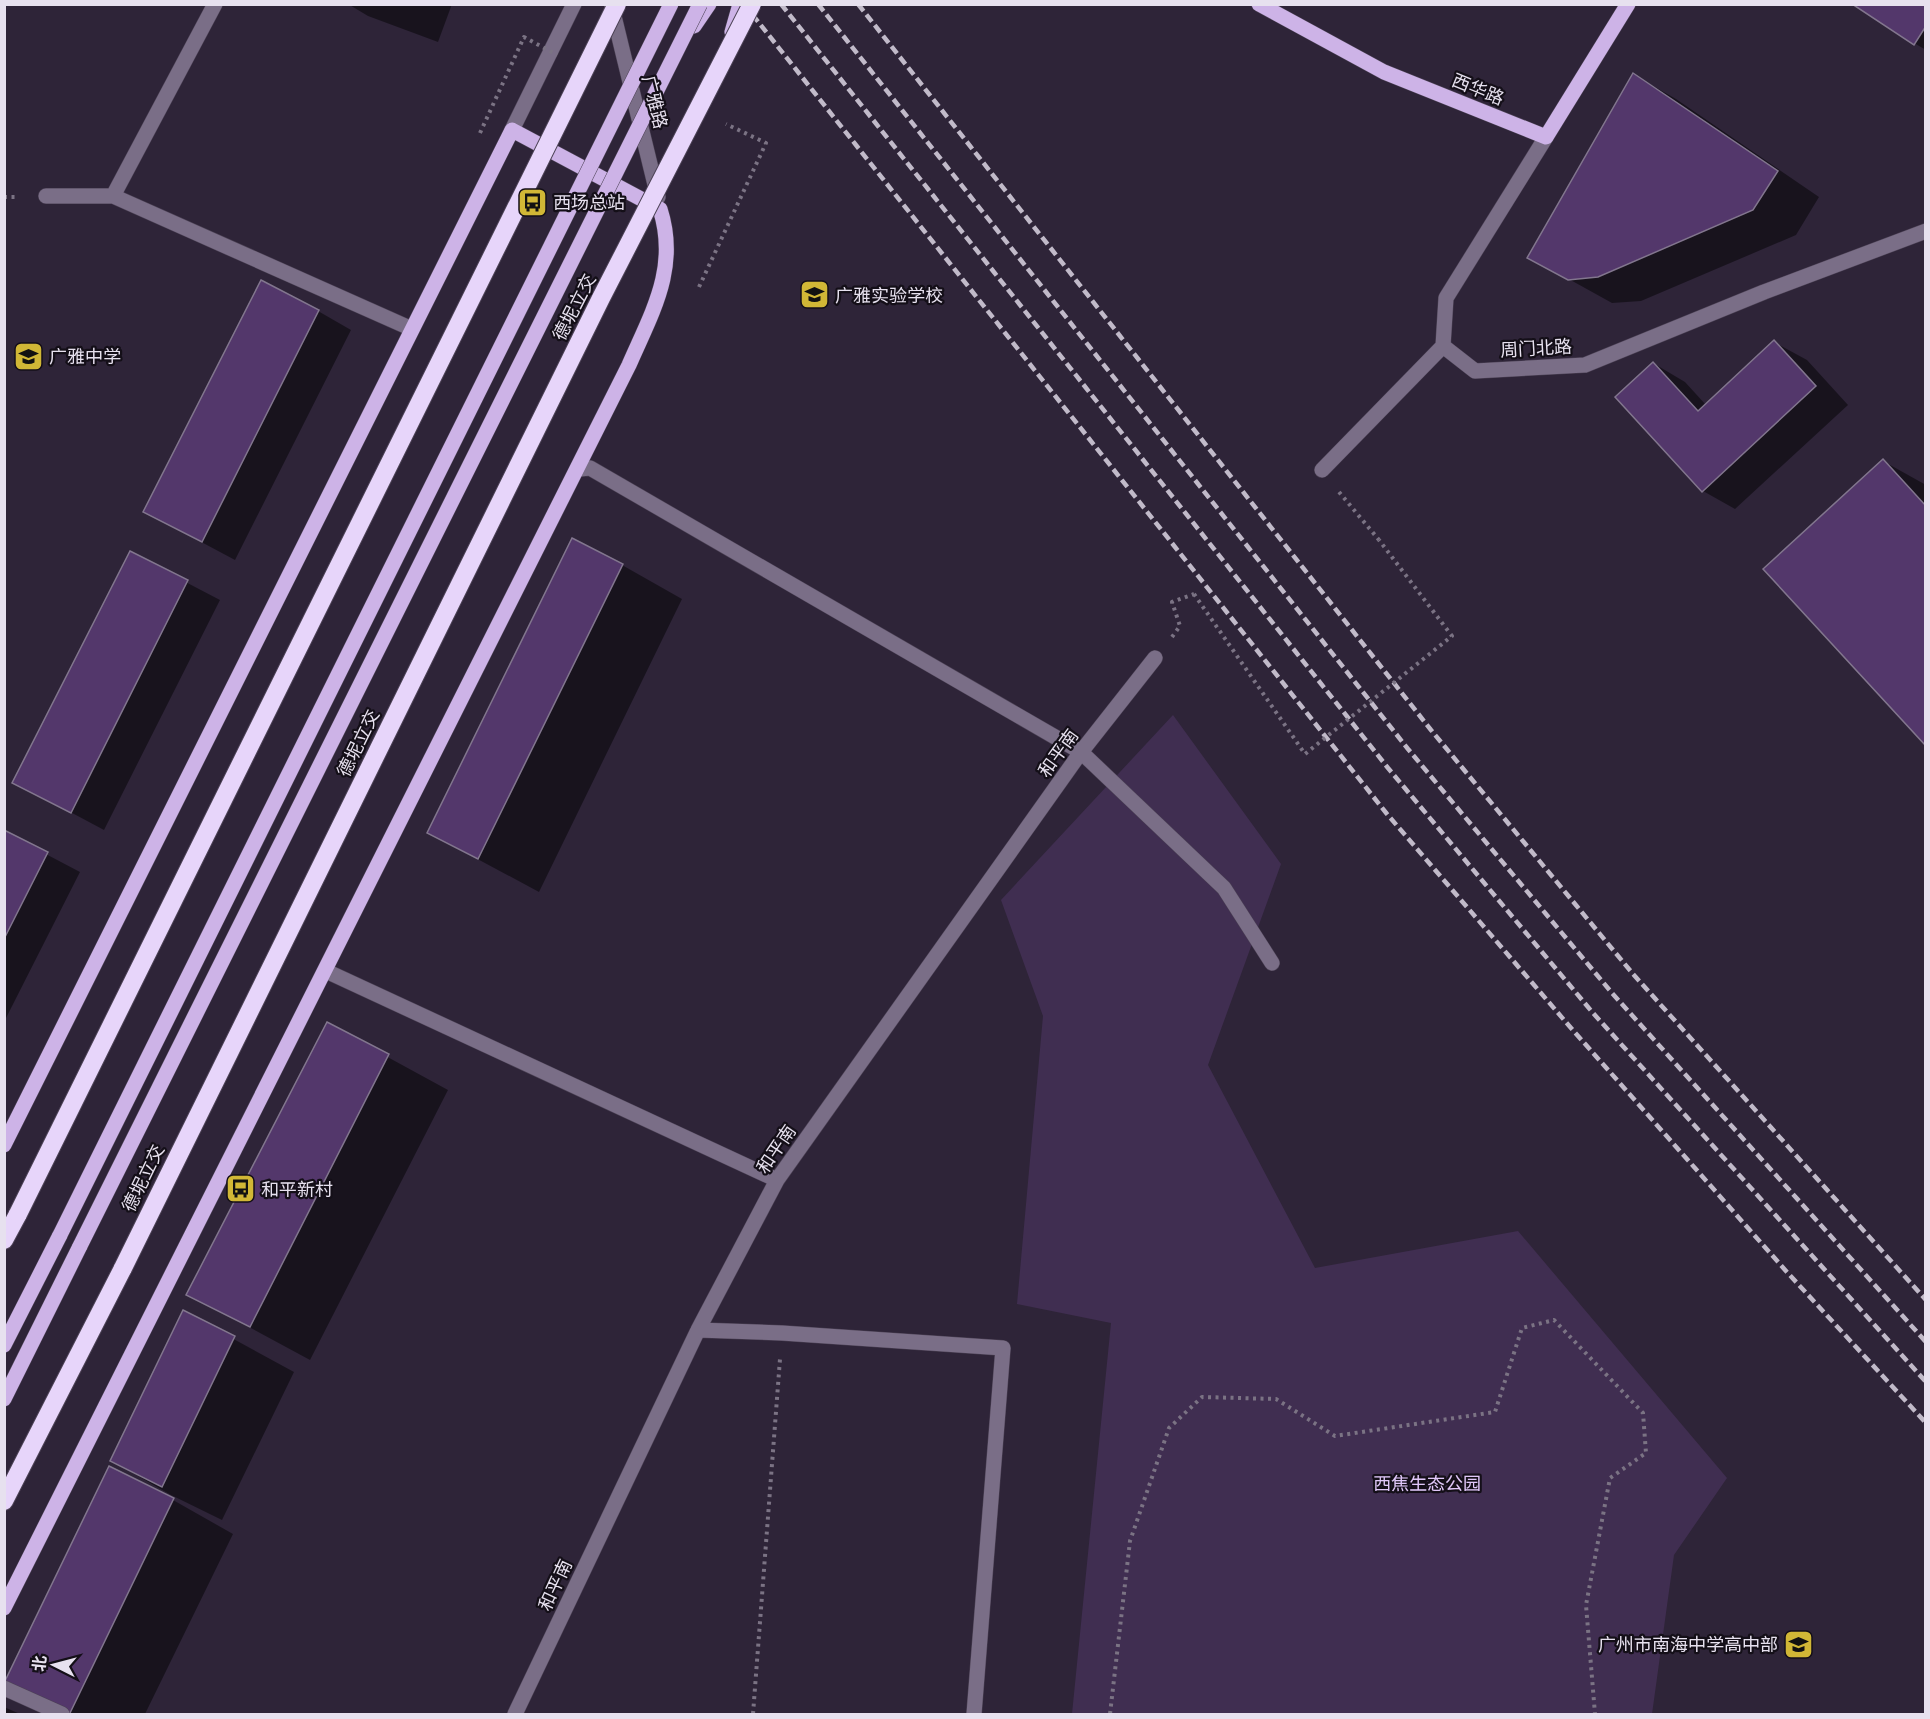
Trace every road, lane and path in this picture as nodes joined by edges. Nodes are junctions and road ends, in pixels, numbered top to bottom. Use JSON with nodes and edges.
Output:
{"nodes":[{"id":1,"x":215,"y":4,"type":"edge"},
{"id":2,"x":574,"y":4,"type":"edge"},
{"id":3,"x":611,"y":4,"type":"edge"},
{"id":4,"x":617,"y":4,"type":"edge"},
{"id":5,"x":671,"y":4,"type":"edge"},
{"id":6,"x":700,"y":4,"type":"edge"},
{"id":7,"x":709,"y":4,"type":"edge"},
{"id":8,"x":740,"y":4,"type":"edge"},
{"id":9,"x":752,"y":4,"type":"edge"},
{"id":10,"x":1259,"y":4,"type":"edge"},
{"id":11,"x":1628,"y":4,"type":"edge"},
{"id":12,"x":681,"y":43,"type":"junction"},
{"id":13,"x":557,"y":54,"type":"dead end"},
{"id":14,"x":722,"y":63,"type":"junction"},
{"id":15,"x":726,"y":124,"type":"dead end"},
{"id":16,"x":512,"y":130,"type":"junction"},
{"id":17,"x":480,"y":133,"type":"dead end"},
{"id":18,"x":1546,"y":137,"type":"junction"},
{"id":19,"x":46,"y":196,"type":"dead end"},
{"id":20,"x":113,"y":196,"type":"junction"},
{"id":21,"x":660,"y":209,"type":"junction"},
{"id":22,"x":1926,"y":231,"type":"edge"},
{"id":23,"x":699,"y":287,"type":"dead end"},
{"id":24,"x":412,"y":329,"type":"junction"},
{"id":25,"x":1443,"y":346,"type":"junction"},
{"id":26,"x":580,"y":469,"type":"junction"},
{"id":27,"x":1322,"y":470,"type":"joint"},
{"id":28,"x":1155,"y":658,"type":"joint"},
{"id":29,"x":1081,"y":752,"type":"junction"},
{"id":30,"x":1272,"y":963,"type":"dead end"},
{"id":31,"x":326,"y":971,"type":"junction"},
{"id":32,"x":4,"y":1145,"type":"edge"},
{"id":33,"x":777,"y":1180,"type":"junction"},
{"id":34,"x":4,"y":1240,"type":"edge"},
{"id":35,"x":698,"y":1330,"type":"junction"},
{"id":36,"x":782,"y":1332,"type":"junction"},
{"id":37,"x":4,"y":1344,"type":"edge"},
{"id":38,"x":4,"y":1400,"type":"edge"},
{"id":39,"x":4,"y":1501,"type":"edge"},
{"id":40,"x":4,"y":1608,"type":"edge"},
{"id":41,"x":4,"y":1688,"type":"edge"},
{"id":42,"x":62,"y":1714,"type":"edge"},
{"id":43,"x":515,"y":1714,"type":"edge"},
{"id":44,"x":753,"y":1714,"type":"edge"},
{"id":45,"x":974,"y":1714,"type":"edge"},
{"id":46,"x":1110,"y":1714,"type":"edge"},
{"id":47,"x":1595,"y":1714,"type":"edge"}],
"edges":[{"from":1,"to":20,"type":"street"},
{"from":2,"to":16,"type":"street"},
{"from":3,"to":21,"type":"street","name":"广雅路"},
{"from":4,"to":34,"type":"highway","bridge":true},
{"from":5,"to":37,"type":"main road","bridge":true},
{"from":6,"to":12,"type":"main road","name":"德坭立交","bridge":true},
{"from":7,"to":12,"type":"main road","bridge":true},
{"from":8,"to":14,"type":"main road","bridge":true},
{"from":9,"to":14,"type":"highway","name":"德坭立交","bridge":true},
{"from":10,"to":18,"type":"main road","name":"西华路"},
{"from":11,"to":18,"type":"main road"},
{"from":12,"to":38,"type":"main road","name":"德坭立交","bridge":true},
{"from":13,"to":17,"type":"path","bridge":true},
{"from":14,"to":39,"type":"highway","name":"德坭立交","bridge":true},
{"from":15,"to":23,"type":"path"},
{"from":16,"to":21,"type":"main road"},
{"from":16,"to":24,"type":"main road"},
{"from":18,"to":25,"type":"street"},
{"from":19,"to":20,"type":"street"},
{"from":20,"to":24,"type":"street"},
{"from":21,"to":26,"type":"main road"},
{"from":22,"to":25,"type":"street","name":"周门北路"},
{"from":24,"to":32,"type":"main road"},
{"from":25,"to":27,"type":"street"},
{"from":26,"to":29,"type":"street"},
{"from":26,"to":31,"type":"main road"},
{"from":27,"to":28,"type":"path","bridge":true},
{"from":28,"to":29,"type":"street","name":"和平南"},
{"from":29,"to":30,"type":"street"},
{"from":29,"to":33,"type":"street","name":"和平南"},
{"from":31,"to":33,"type":"street"},
{"from":31,"to":40,"type":"main road"},
{"from":33,"to":35,"type":"street","name":"和平南"},
{"from":35,"to":36,"type":"street"},
{"from":35,"to":43,"type":"street","name":"和平南"},
{"from":36,"to":44,"type":"path"},
{"from":36,"to":45,"type":"street"},
{"from":41,"to":42,"type":"street"},
{"from":46,"to":47,"type":"path"}]}
